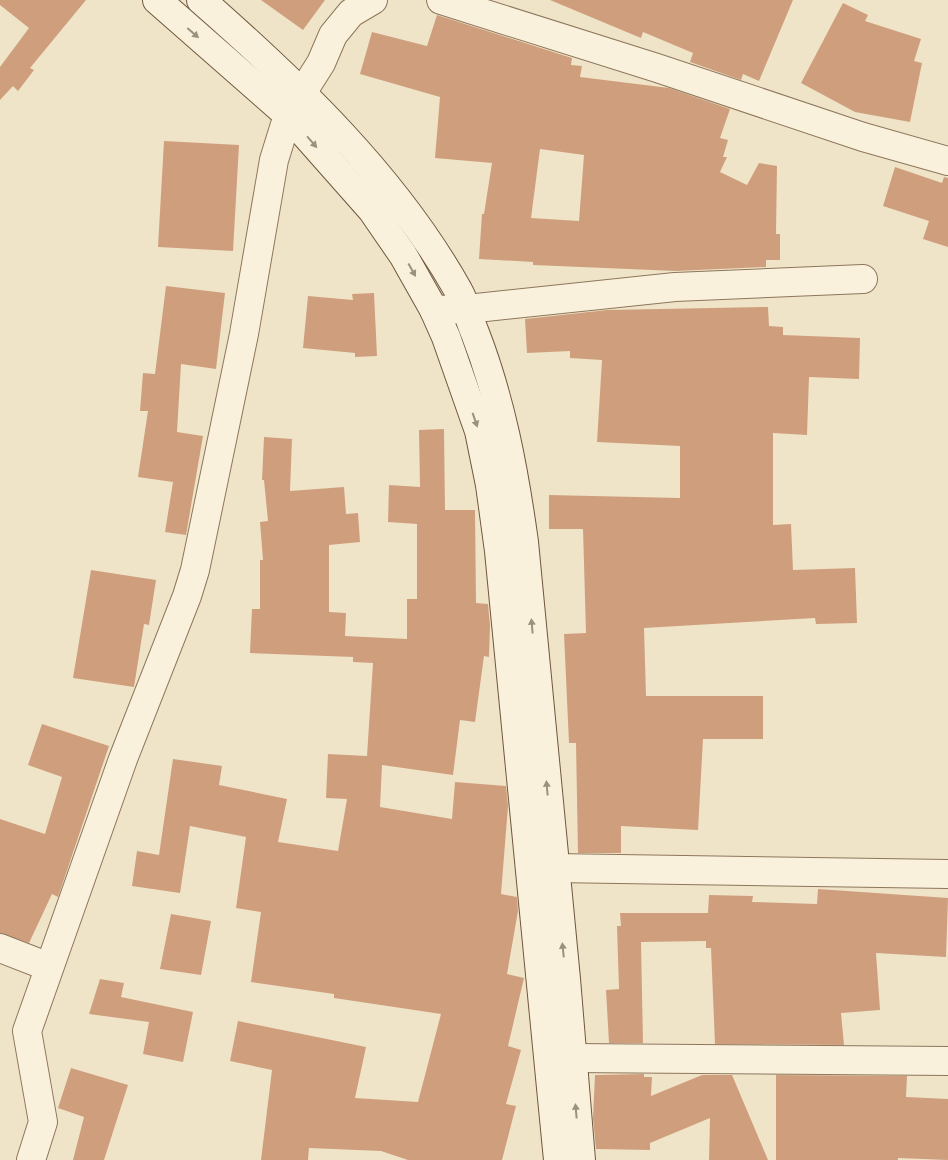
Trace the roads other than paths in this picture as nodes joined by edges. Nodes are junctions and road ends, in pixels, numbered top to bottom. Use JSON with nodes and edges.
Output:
{"nodes":[{"id":1,"x":156,"y":0,"type":"edge"},
{"id":2,"x":202,"y":0,"type":"edge"},
{"id":3,"x":373,"y":0,"type":"edge"},
{"id":4,"x":442,"y":0,"type":"edge"},
{"id":5,"x":294,"y":104,"type":"junction"},
{"id":6,"x":948,"y":161,"type":"edge"},
{"id":7,"x":863,"y":279,"type":"dead end"},
{"id":8,"x":467,"y":309,"type":"junction"},
{"id":9,"x":434,"y":310,"type":"junction"},
{"id":10,"x":554,"y":868,"type":"junction"},
{"id":11,"x":948,"y":874,"type":"edge"},
{"id":12,"x":0,"y":948,"type":"edge"},
{"id":13,"x":49,"y":967,"type":"junction"},
{"id":14,"x":572,"y":1058,"type":"junction"},
{"id":15,"x":948,"y":1062,"type":"edge"},
{"id":16,"x":31,"y":1160,"type":"edge"},
{"id":17,"x":558,"y":1160,"type":"edge"},
{"id":18,"x":581,"y":1160,"type":"edge"}],
"edges":[{"from":1,"to":5,"type":"street","one_way":true},
{"from":2,"to":5,"type":"street"},
{"from":3,"to":5,"type":"street"},
{"from":4,"to":6,"type":"street"},
{"from":5,"to":8,"type":"street"},
{"from":5,"to":9,"type":"street","one_way":true},
{"from":5,"to":13,"type":"street"},
{"from":7,"to":8,"type":"street"},
{"from":8,"to":9,"type":"street"},
{"from":10,"to":8,"type":"street","one_way":true},
{"from":9,"to":17,"type":"street","one_way":true},
{"from":10,"to":11,"type":"street"},
{"from":14,"to":10,"type":"street","one_way":true},
{"from":12,"to":13,"type":"street"},
{"from":13,"to":16,"type":"street"},
{"from":14,"to":15,"type":"street"},
{"from":18,"to":14,"type":"street","one_way":true}]}
